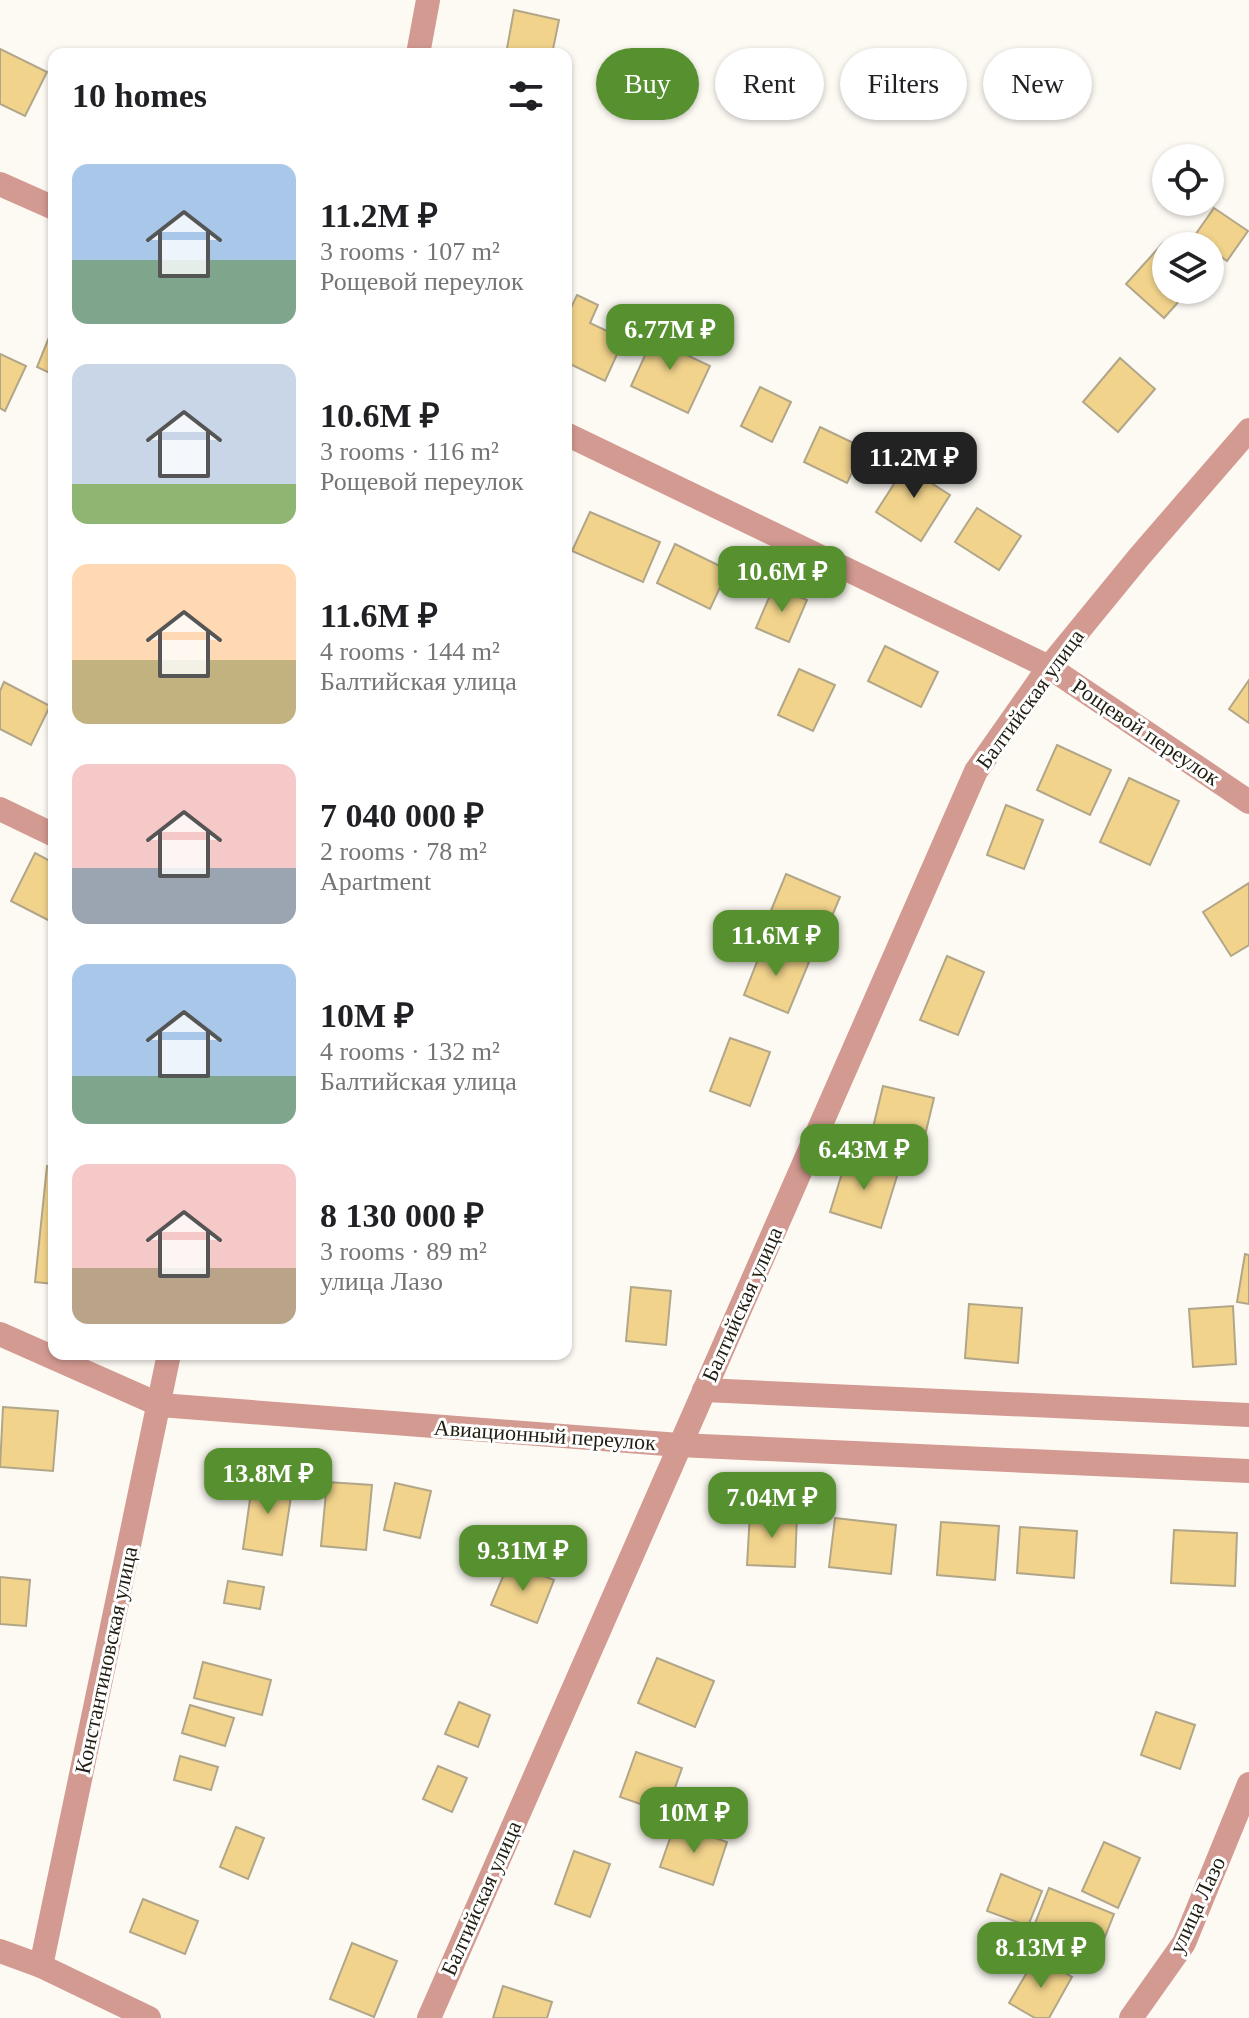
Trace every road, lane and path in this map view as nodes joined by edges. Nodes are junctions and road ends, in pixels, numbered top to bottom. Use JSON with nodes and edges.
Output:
{"nodes":[{"id":1,"x":428,"y":0,"type":"edge"},
{"id":2,"x":419,"y":48,"type":"edge"},
{"id":3,"x":0,"y":184,"type":"edge"},
{"id":4,"x":48,"y":205,"type":"edge"},
{"id":5,"x":1249,"y":430,"type":"edge"},
{"id":6,"x":572,"y":437,"type":"edge"},
{"id":7,"x":1049,"y":667,"type":"junction"},
{"id":8,"x":1249,"y":802,"type":"edge"},
{"id":9,"x":0,"y":809,"type":"edge"},
{"id":10,"x":48,"y":832,"type":"edge"},
{"id":11,"x":0,"y":1334,"type":"edge"},
{"id":12,"x":48,"y":1355,"type":"edge"},
{"id":13,"x":59,"y":1360,"type":"edge"},
{"id":14,"x":168,"y":1360,"type":"edge"},
{"id":15,"x":704,"y":1390,"type":"junction"},
{"id":16,"x":160,"y":1405,"type":"junction"},
{"id":17,"x":1249,"y":1415,"type":"edge"},
{"id":18,"x":679,"y":1445,"type":"junction"},
{"id":19,"x":1249,"y":1471,"type":"edge"},
{"id":20,"x":1249,"y":1784,"type":"edge"},
{"id":21,"x":0,"y":1951,"type":"edge"},
{"id":22,"x":41,"y":1966,"type":"junction"},
{"id":23,"x":149,"y":2018,"type":"edge"},
{"id":24,"x":429,"y":2018,"type":"edge"},
{"id":25,"x":1131,"y":2018,"type":"edge"}],
"edges":[{"from":1,"to":2,"type":"street"},
{"from":3,"to":4,"type":"street"},
{"from":5,"to":7,"type":"street","name":"Балтийская улица"},
{"from":6,"to":7,"type":"street","name":"Рощевой переулок"},
{"from":7,"to":8,"type":"street","name":"Рощевой переулок"},
{"from":7,"to":15,"type":"street","name":"Балтийская улица"},
{"from":9,"to":10,"type":"street"},
{"from":11,"to":12,"type":"street","name":"Авиационный переулок"},
{"from":13,"to":16,"type":"street","name":"Авиационный переулок"},
{"from":14,"to":16,"type":"street","name":"Константиновская улица"},
{"from":15,"to":17,"type":"street"},
{"from":15,"to":18,"type":"street","name":"Балтийская улица"},
{"from":16,"to":18,"type":"street","name":"Авиационный переулок"},
{"from":16,"to":22,"type":"street","name":"Константиновская улица"},
{"from":18,"to":19,"type":"street","name":"Авиационный переулок"},
{"from":18,"to":24,"type":"street","name":"Балтийская улица"},
{"from":20,"to":25,"type":"street","name":"улица Лазо"},
{"from":21,"to":22,"type":"street"},
{"from":22,"to":23,"type":"street"}]}
